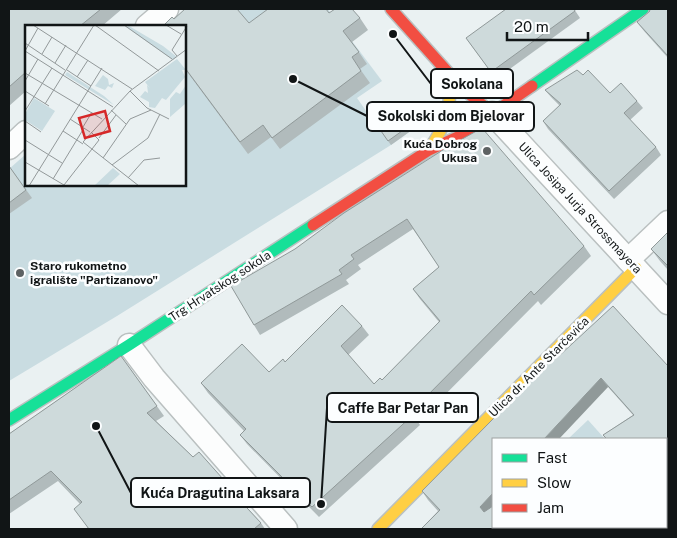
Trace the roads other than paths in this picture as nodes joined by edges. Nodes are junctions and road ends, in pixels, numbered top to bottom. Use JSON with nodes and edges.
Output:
{"nodes":[{"id":1,"x":167,"y":9,"type":"edge"},
{"id":2,"x":391,"y":9,"type":"edge"},
{"id":3,"x":643,"y":9,"type":"edge"},
{"id":4,"x":148,"y":25,"type":"edge"},
{"id":5,"x":448,"y":74,"type":"junction"},
{"id":6,"x":492,"y":113,"type":"junction"},
{"id":7,"x":25,"y":133,"type":"edge"},
{"id":8,"x":9,"y":148,"type":"edge"},
{"id":9,"x":430,"y":150,"type":"junction"},
{"id":10,"x":668,"y":222,"type":"edge"},
{"id":11,"x":632,"y":264,"type":"junction"},
{"id":12,"x":668,"y":303,"type":"edge"},
{"id":13,"x":129,"y":345,"type":"junction"},
{"id":14,"x":9,"y":420,"type":"edge"},
{"id":15,"x":286,"y":529,"type":"edge"},
{"id":16,"x":378,"y":529,"type":"edge"}],
"edges":[{"from":1,"to":4,"type":"street"},
{"from":2,"to":5,"type":"main road"},
{"from":3,"to":6,"type":"main road","name":"Trg Hrvatskog sokola"},
{"from":5,"to":6,"type":"main road"},
{"from":5,"to":9,"type":"main road","name":"Trg Hrvatskog sokola"},
{"from":6,"to":9,"type":"main road","name":"Trg Hrvatskog sokola"},
{"from":6,"to":11,"type":"street","name":"Ulica Josipa Jurja Strossmayera"},
{"from":7,"to":8,"type":"street"},
{"from":9,"to":13,"type":"main road","name":"Trg Hrvatskog sokola"},
{"from":10,"to":11,"type":"street","name":"Ulica dr. Ante Starčevića"},
{"from":11,"to":12,"type":"street","name":"Ulica Josipa Jurja Strossmayera"},
{"from":11,"to":16,"type":"main road","name":"Ulica dr. Ante Starčevića"},
{"from":13,"to":14,"type":"main road","name":"Trg Hrvatskog sokola"},
{"from":13,"to":15,"type":"street"}]}
